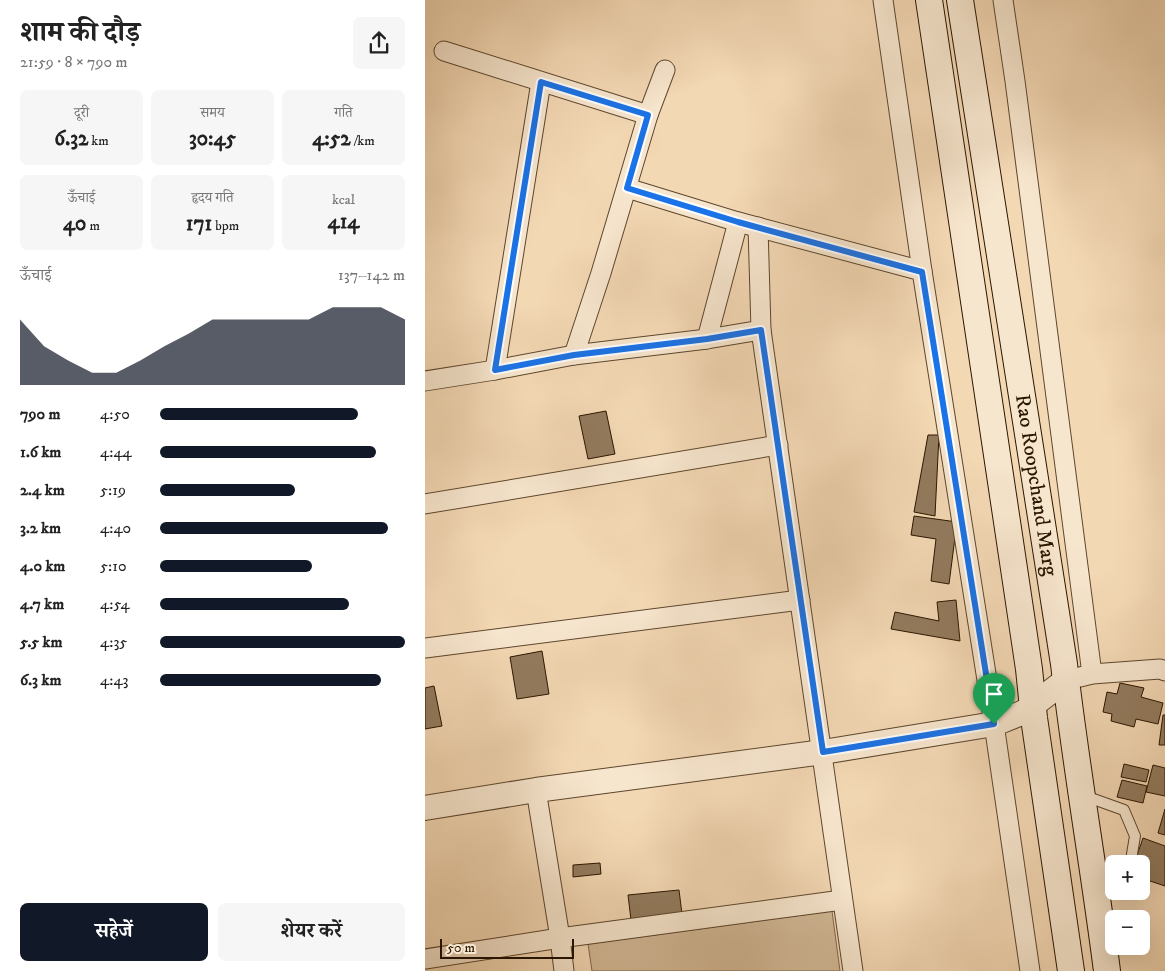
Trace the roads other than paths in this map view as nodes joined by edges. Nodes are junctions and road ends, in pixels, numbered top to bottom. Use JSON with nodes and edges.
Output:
{"nodes":[{"id":1,"x":883,"y":0,"type":"edge"},
{"id":2,"x":929,"y":0,"type":"edge"},
{"id":3,"x":960,"y":0,"type":"edge"},
{"id":4,"x":1003,"y":0,"type":"edge"},
{"id":5,"x":444,"y":51,"type":"dead end"},
{"id":6,"x":665,"y":70,"type":"dead end"},
{"id":7,"x":541,"y":82,"type":"junction"},
{"id":8,"x":648,"y":115,"type":"junction"},
{"id":9,"x":627,"y":188,"type":"junction"},
{"id":10,"x":738,"y":222,"type":"junction"},
{"id":11,"x":758,"y":227,"type":"junction"},
{"id":12,"x":922,"y":272,"type":"junction"},
{"id":13,"x":761,"y":330,"type":"junction"},
{"id":14,"x":707,"y":339,"type":"junction"},
{"id":15,"x":574,"y":355,"type":"junction"},
{"id":16,"x":495,"y":370,"type":"junction"},
{"id":17,"x":425,"y":381,"type":"edge"},
{"id":18,"x":778,"y":445,"type":"junction"},
{"id":19,"x":425,"y":504,"type":"edge"},
{"id":20,"x":801,"y":600,"type":"junction"},
{"id":21,"x":425,"y":648,"type":"edge"},
{"id":22,"x":1163,"y":665,"type":"edge"},
{"id":23,"x":1092,"y":674,"type":"junction"},
{"id":24,"x":1066,"y":680,"type":"junction"},
{"id":25,"x":1033,"y":705,"type":"junction"},
{"id":26,"x":994,"y":724,"type":"junction"},
{"id":27,"x":823,"y":752,"type":"junction"},
{"id":28,"x":536,"y":790,"type":"junction"},
{"id":29,"x":1082,"y":795,"type":"junction"},
{"id":30,"x":425,"y":808,"type":"edge"},
{"id":31,"x":1132,"y":855,"type":"edge"},
{"id":32,"x":1105,"y":880,"type":"edge"},
{"id":33,"x":842,"y":900,"type":"junction"},
{"id":34,"x":1105,"y":900,"type":"edge"},
{"id":35,"x":561,"y":938,"type":"junction"},
{"id":36,"x":425,"y":960,"type":"edge"},
{"id":37,"x":564,"y":971,"type":"edge"},
{"id":38,"x":853,"y":971,"type":"edge"},
{"id":39,"x":1030,"y":971,"type":"edge"},
{"id":40,"x":1071,"y":971,"type":"edge"},
{"id":41,"x":1107,"y":971,"type":"edge"}],
"edges":[{"from":1,"to":12,"type":"street"},
{"from":2,"to":25,"type":"main road","name":"Rao Roopchand Marg"},
{"from":3,"to":24,"type":"main road","name":"Rao Roopchand Marg"},
{"from":4,"to":23,"type":"street"},
{"from":5,"to":7,"type":"street"},
{"from":6,"to":8,"type":"street"},
{"from":7,"to":8,"type":"street"},
{"from":7,"to":16,"type":"street"},
{"from":8,"to":9,"type":"street"},
{"from":9,"to":10,"type":"street"},
{"from":9,"to":15,"type":"street"},
{"from":10,"to":11,"type":"street"},
{"from":10,"to":14,"type":"street"},
{"from":11,"to":12,"type":"street"},
{"from":11,"to":13,"type":"street"},
{"from":12,"to":26,"type":"street"},
{"from":13,"to":14,"type":"street"},
{"from":13,"to":18,"type":"street"},
{"from":14,"to":15,"type":"street"},
{"from":15,"to":16,"type":"street"},
{"from":16,"to":17,"type":"street"},
{"from":18,"to":19,"type":"street"},
{"from":18,"to":20,"type":"street"},
{"from":20,"to":21,"type":"street"},
{"from":20,"to":27,"type":"street"},
{"from":22,"to":23,"type":"street"},
{"from":23,"to":24,"type":"street"},
{"from":24,"to":25,"type":"street"},
{"from":24,"to":29,"type":"main road","name":"Rao Roopchand Marg"},
{"from":25,"to":26,"type":"street"},
{"from":25,"to":40,"type":"main road","name":"Rao Roopchand Marg"},
{"from":26,"to":27,"type":"street"},
{"from":26,"to":39,"type":"street"},
{"from":27,"to":28,"type":"street"},
{"from":27,"to":33,"type":"street"},
{"from":28,"to":30,"type":"street"},
{"from":28,"to":35,"type":"street"},
{"from":29,"to":31,"type":"lane"},
{"from":29,"to":32,"type":"main road","name":"Rao Roopchand Marg"},
{"from":33,"to":35,"type":"street"},
{"from":33,"to":38,"type":"street"},
{"from":34,"to":41,"type":"main road","name":"Rao Roopchand Marg"},
{"from":35,"to":36,"type":"street"},
{"from":35,"to":37,"type":"street"}]}
